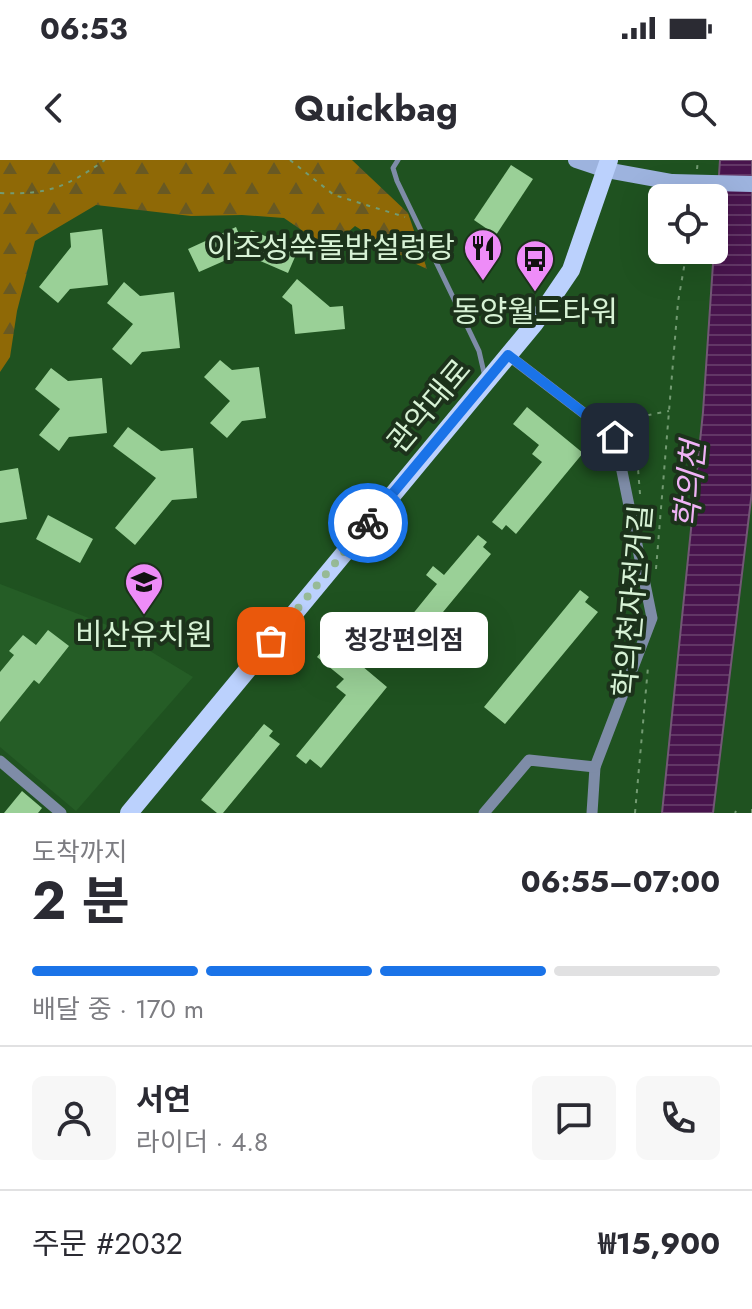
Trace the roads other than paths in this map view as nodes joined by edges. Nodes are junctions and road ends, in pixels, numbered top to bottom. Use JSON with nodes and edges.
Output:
{"nodes":[{"id":1,"x":398,"y":160,"type":"edge"},
{"id":2,"x":576,"y":160,"type":"edge"},
{"id":3,"x":608,"y":165,"type":"edge"},
{"id":4,"x":752,"y":184,"type":"edge"},
{"id":5,"x":508,"y":355,"type":"junction"},
{"id":6,"x":486,"y":380,"type":"junction"},
{"id":7,"x":0,"y":761,"type":"edge"},
{"id":8,"x":595,"y":767,"type":"junction"},
{"id":9,"x":135,"y":811,"type":"edge"},
{"id":10,"x":61,"y":813,"type":"edge"},
{"id":11,"x":484,"y":813,"type":"edge"},
{"id":12,"x":592,"y":813,"type":"edge"}],
"edges":[{"from":1,"to":6,"type":"lane"},
{"from":2,"to":3,"type":"street"},
{"from":3,"to":4,"type":"street","bridge":true},
{"from":3,"to":5,"type":"main road","name":"관악대로"},
{"from":5,"to":6,"type":"main road","name":"관악대로"},
{"from":5,"to":8,"type":"street"},
{"from":6,"to":9,"type":"main road","name":"관악대로"},
{"from":7,"to":10,"type":"street"},
{"from":8,"to":11,"type":"street"},
{"from":8,"to":12,"type":"street"}]}
